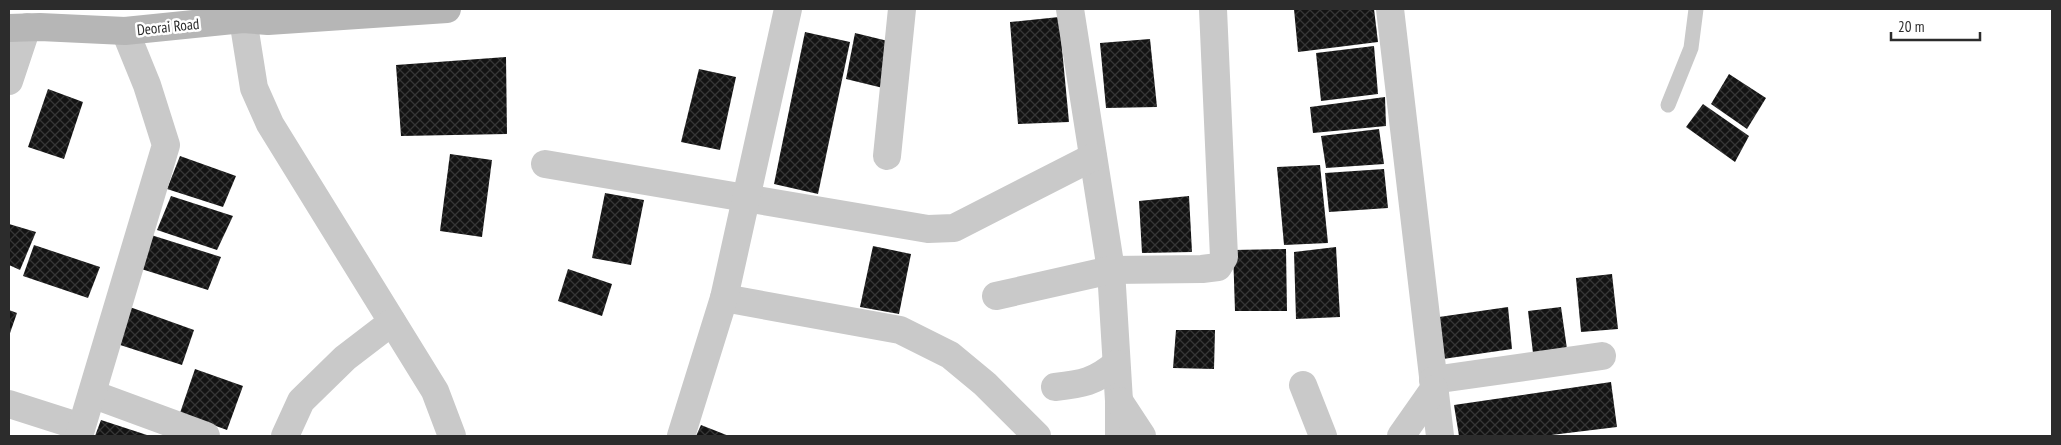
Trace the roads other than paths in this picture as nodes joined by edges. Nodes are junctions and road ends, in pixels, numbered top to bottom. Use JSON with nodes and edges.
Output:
{"nodes":[{"id":1,"x":447,"y":9,"type":"edge"},
{"id":2,"x":788,"y":9,"type":"edge"},
{"id":3,"x":902,"y":9,"type":"edge"},
{"id":4,"x":1070,"y":9,"type":"edge"},
{"id":5,"x":1213,"y":9,"type":"edge"},
{"id":6,"x":1390,"y":9,"type":"edge"},
{"id":7,"x":1696,"y":9,"type":"edge"},
{"id":8,"x":385,"y":11,"type":"edge"},
{"id":9,"x":245,"y":14,"type":"edge"},
{"id":10,"x":18,"y":28,"type":"edge"},
{"id":11,"x":125,"y":31,"type":"junction"},
{"id":12,"x":9,"y":81,"type":"edge"},
{"id":13,"x":1668,"y":105,"type":"dead end"},
{"id":14,"x":887,"y":156,"type":"dead end"},
{"id":15,"x":1093,"y":157,"type":"junction"},
{"id":16,"x":545,"y":164,"type":"dead end"},
{"id":17,"x":745,"y":197,"type":"junction"},
{"id":18,"x":1111,"y":270,"type":"junction"},
{"id":19,"x":996,"y":296,"type":"dead end"},
{"id":20,"x":724,"y":298,"type":"junction"},
{"id":21,"x":392,"y":322,"type":"junction"},
{"id":22,"x":1602,"y":356,"type":"dead end"},
{"id":23,"x":1116,"y":364,"type":"junction"},
{"id":24,"x":1303,"y":385,"type":"dead end"},
{"id":25,"x":1434,"y":385,"type":"junction"},
{"id":26,"x":1055,"y":387,"type":"dead end"},
{"id":27,"x":92,"y":394,"type":"junction"},
{"id":28,"x":1119,"y":401,"type":"junction"},
{"id":29,"x":9,"y":404,"type":"edge"},
{"id":30,"x":80,"y":432,"type":"edge"},
{"id":31,"x":206,"y":436,"type":"edge"},
{"id":32,"x":285,"y":436,"type":"edge"},
{"id":33,"x":452,"y":436,"type":"edge"},
{"id":34,"x":681,"y":436,"type":"edge"},
{"id":35,"x":1037,"y":436,"type":"edge"},
{"id":36,"x":1119,"y":436,"type":"edge"},
{"id":37,"x":1142,"y":436,"type":"edge"},
{"id":38,"x":1323,"y":436,"type":"edge"},
{"id":39,"x":1401,"y":436,"type":"edge"},
{"id":40,"x":1440,"y":436,"type":"edge"}],
"edges":[{"from":1,"to":8,"type":"street","name":"Deorai Road"},
{"from":2,"to":17,"type":"street"},
{"from":3,"to":14,"type":"street"},
{"from":4,"to":15,"type":"street"},
{"from":5,"to":18,"type":"street"},
{"from":6,"to":25,"type":"street"},
{"from":7,"to":13,"type":"lane"},
{"from":8,"to":9,"type":"street","name":"Deorai Road"},
{"from":9,"to":11,"type":"street","name":"Deorai Road"},
{"from":9,"to":21,"type":"street"},
{"from":10,"to":11,"type":"street","name":"Deorai Road"},
{"from":10,"to":12,"type":"street"},
{"from":11,"to":27,"type":"street"},
{"from":15,"to":17,"type":"street"},
{"from":15,"to":18,"type":"street"},
{"from":16,"to":17,"type":"street"},
{"from":17,"to":20,"type":"street"},
{"from":18,"to":19,"type":"street"},
{"from":18,"to":23,"type":"street"},
{"from":20,"to":34,"type":"street"},
{"from":20,"to":35,"type":"street"},
{"from":21,"to":32,"type":"street"},
{"from":21,"to":33,"type":"street"},
{"from":22,"to":25,"type":"street"},
{"from":23,"to":26,"type":"street"},
{"from":23,"to":28,"type":"street"},
{"from":24,"to":38,"type":"street"},
{"from":25,"to":39,"type":"street"},
{"from":25,"to":40,"type":"street"},
{"from":27,"to":30,"type":"street"},
{"from":27,"to":31,"type":"street"},
{"from":28,"to":36,"type":"street"},
{"from":28,"to":37,"type":"street"},
{"from":29,"to":30,"type":"street"}]}
